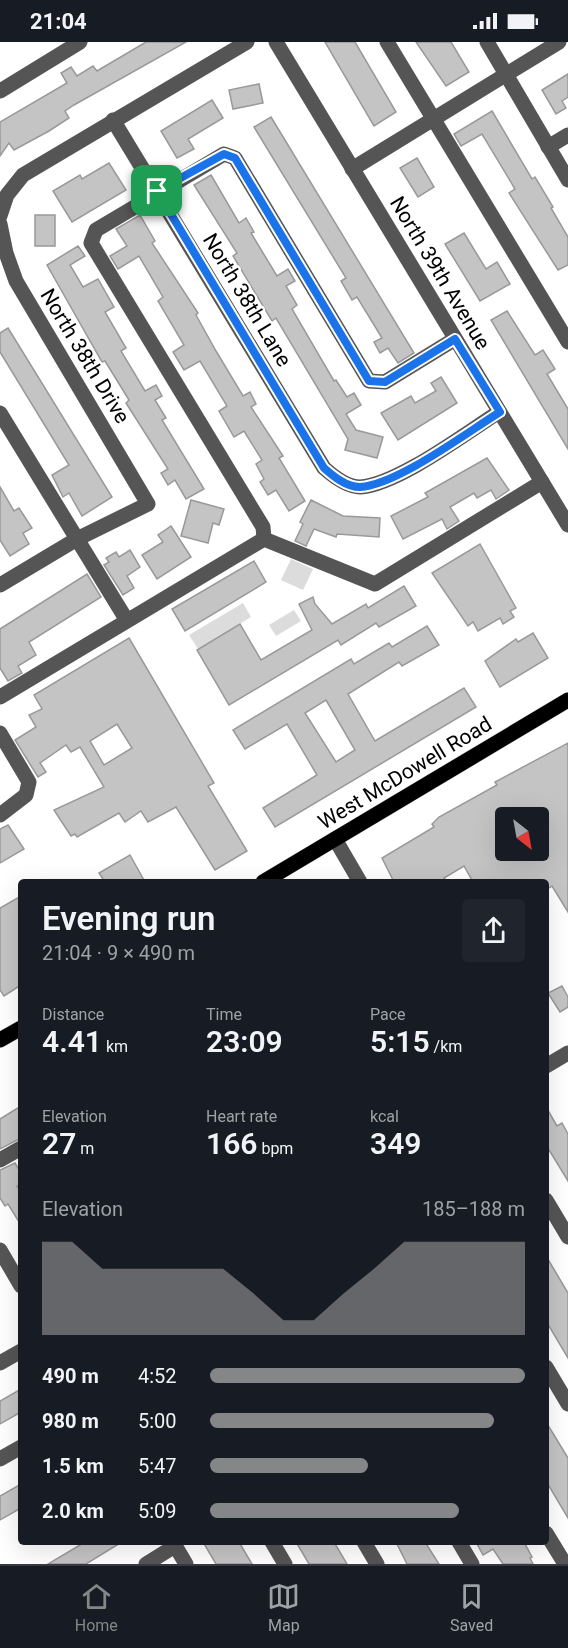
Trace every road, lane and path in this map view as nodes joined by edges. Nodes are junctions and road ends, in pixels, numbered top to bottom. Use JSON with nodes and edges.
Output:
{"nodes":[{"id":1,"x":80,"y":42,"type":"edge"},
{"id":2,"x":247,"y":42,"type":"edge"},
{"id":3,"x":276,"y":42,"type":"edge"},
{"id":4,"x":387,"y":42,"type":"edge"},
{"id":5,"x":487,"y":42,"type":"edge"},
{"id":6,"x":559,"y":42,"type":"edge"},
{"id":7,"x":506,"y":74,"type":"junction"},
{"id":8,"x":0,"y":92,"type":"edge"},
{"id":9,"x":433,"y":119,"type":"junction"},
{"id":10,"x":113,"y":120,"type":"junction"},
{"id":11,"x":568,"y":135,"type":"edge"},
{"id":12,"x":548,"y":147,"type":"junction"},
{"id":13,"x":352,"y":169,"type":"junction"},
{"id":14,"x":568,"y":180,"type":"edge"},
{"id":15,"x":157,"y":191,"type":"junction"},
{"id":16,"x":0,"y":216,"type":"edge"},
{"id":17,"x":0,"y":224,"type":"edge"},
{"id":18,"x":455,"y":339,"type":"junction"},
{"id":19,"x":568,"y":342,"type":"edge"},
{"id":20,"x":500,"y":412,"type":"junction"},
{"id":21,"x":0,"y":413,"type":"edge"},
{"id":22,"x":542,"y":482,"type":"junction"},
{"id":23,"x":568,"y":525,"type":"edge"},
{"id":24,"x":77,"y":539,"type":"junction"},
{"id":25,"x":264,"y":539,"type":"junction"},
{"id":26,"x":0,"y":585,"type":"edge"},
{"id":27,"x":126,"y":619,"type":"junction"},
{"id":28,"x":0,"y":697,"type":"edge"},
{"id":29,"x":568,"y":700,"type":"edge"},
{"id":30,"x":0,"y":733,"type":"edge"},
{"id":31,"x":0,"y":815,"type":"edge"},
{"id":32,"x":335,"y":839,"type":"junction"},
{"id":33,"x":268,"y":879,"type":"edge"},
{"id":34,"x":358,"y":879,"type":"edge"},
{"id":35,"x":18,"y":1030,"type":"edge"},
{"id":36,"x":0,"y":1040,"type":"edge"},
{"id":37,"x":566,"y":1058,"type":"edge"},
{"id":38,"x":549,"y":1065,"type":"edge"},
{"id":39,"x":18,"y":1150,"type":"edge"},
{"id":40,"x":0,"y":1160,"type":"edge"},
{"id":41,"x":549,"y":1205,"type":"edge"},
{"id":42,"x":568,"y":1237,"type":"edge"},
{"id":43,"x":2,"y":1258,"type":"edge"},
{"id":44,"x":18,"y":1282,"type":"edge"},
{"id":45,"x":18,"y":1353,"type":"edge"},
{"id":46,"x":0,"y":1363,"type":"edge"},
{"id":47,"x":549,"y":1372,"type":"edge"},
{"id":48,"x":568,"y":1404,"type":"edge"},
{"id":49,"x":18,"y":1449,"type":"edge"},
{"id":50,"x":0,"y":1459,"type":"edge"},
{"id":51,"x":549,"y":1538,"type":"edge"},
{"id":52,"x":173,"y":1545,"type":"edge"},
{"id":53,"x":175,"y":1545,"type":"edge"},
{"id":54,"x":274,"y":1545,"type":"edge"},
{"id":55,"x":366,"y":1545,"type":"edge"},
{"id":56,"x":461,"y":1545,"type":"edge"},
{"id":57,"x":146,"y":1564,"type":"edge"},
{"id":58,"x":186,"y":1564,"type":"edge"},
{"id":59,"x":285,"y":1564,"type":"edge"},
{"id":60,"x":376,"y":1564,"type":"edge"},
{"id":61,"x":472,"y":1564,"type":"edge"},
{"id":62,"x":564,"y":1564,"type":"edge"}],
"edges":[{"from":1,"to":8,"type":"street"},
{"from":2,"to":10,"type":"street"},
{"from":3,"to":13,"type":"street","name":"North 39th Avenue"},
{"from":4,"to":9,"type":"street"},
{"from":5,"to":7,"type":"street"},
{"from":6,"to":7,"type":"street"},
{"from":7,"to":9,"type":"street"},
{"from":7,"to":12,"type":"street"},
{"from":9,"to":13,"type":"street"},
{"from":9,"to":19,"type":"street"},
{"from":10,"to":15,"type":"street","name":"North 38th Lane"},
{"from":10,"to":16,"type":"street"},
{"from":11,"to":12,"type":"street"},
{"from":12,"to":14,"type":"street"},
{"from":13,"to":18,"type":"street","name":"North 39th Avenue"},
{"from":15,"to":18,"type":"street"},
{"from":15,"to":20,"type":"street","name":"North 38th Lane"},
{"from":15,"to":25,"type":"street"},
{"from":17,"to":24,"type":"street","name":"North 38th Drive"},
{"from":18,"to":20,"type":"street","name":"North 39th Avenue"},
{"from":20,"to":22,"type":"street","name":"North 39th Avenue"},
{"from":21,"to":24,"type":"street"},
{"from":22,"to":23,"type":"street","name":"North 39th Avenue"},
{"from":22,"to":25,"type":"street"},
{"from":24,"to":26,"type":"street"},
{"from":24,"to":27,"type":"street"},
{"from":25,"to":27,"type":"street"},
{"from":27,"to":28,"type":"street"},
{"from":29,"to":32,"type":"main road","name":"West McDowell Road"},
{"from":30,"to":31,"type":"street"},
{"from":32,"to":33,"type":"main road","name":"West McDowell Road"},
{"from":32,"to":34,"type":"street"},
{"from":35,"to":36,"type":"main road"},
{"from":37,"to":38,"type":"street"},
{"from":39,"to":40,"type":"street"},
{"from":41,"to":42,"type":"street"},
{"from":43,"to":44,"type":"street"},
{"from":45,"to":46,"type":"street"},
{"from":47,"to":48,"type":"street"},
{"from":49,"to":50,"type":"street"},
{"from":51,"to":62,"type":"street"},
{"from":52,"to":57,"type":"street"},
{"from":53,"to":58,"type":"street"},
{"from":54,"to":59,"type":"street"},
{"from":55,"to":60,"type":"street"},
{"from":56,"to":61,"type":"street"}]}
